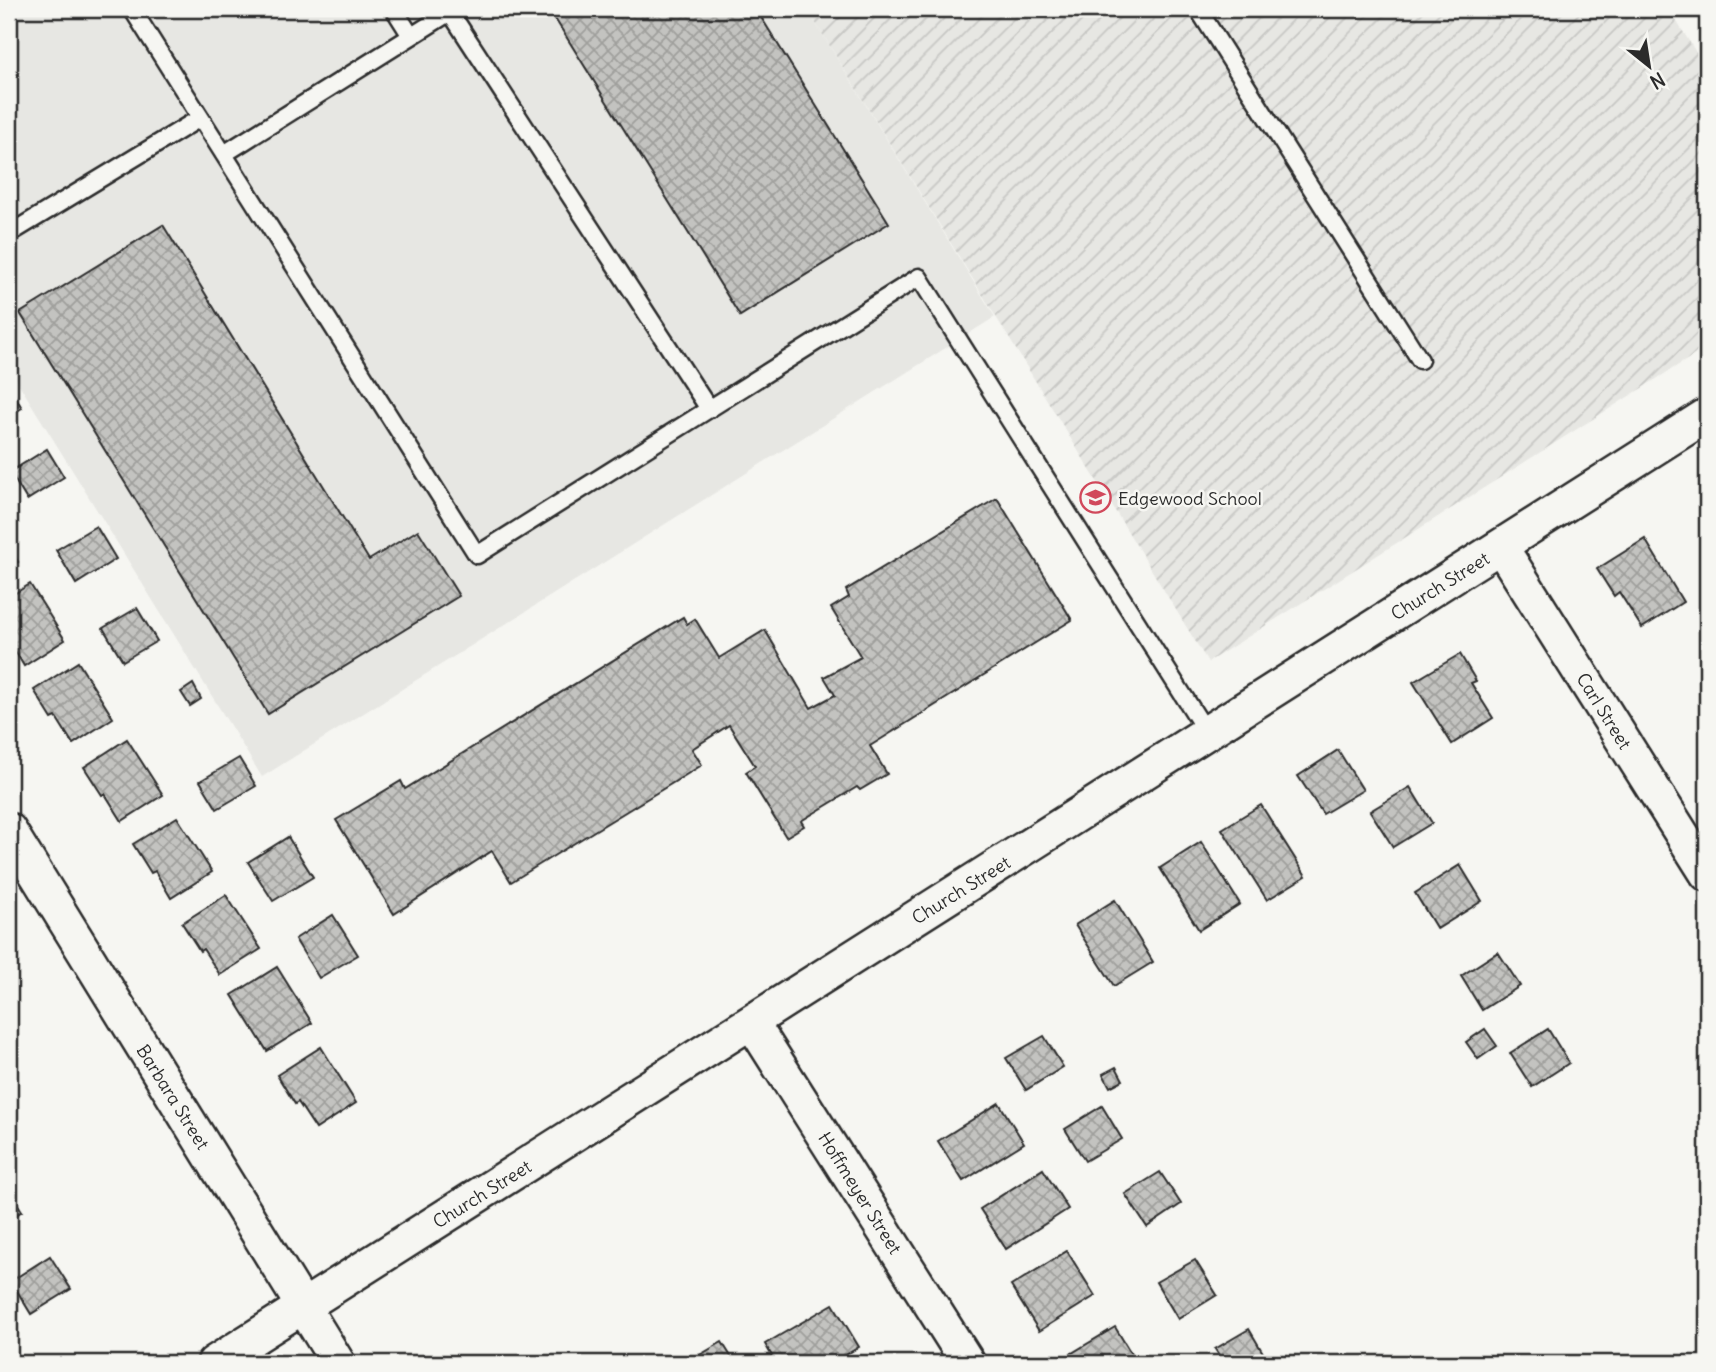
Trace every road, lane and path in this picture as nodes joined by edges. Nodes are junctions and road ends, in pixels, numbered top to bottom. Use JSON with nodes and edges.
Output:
{"nodes":[{"id":1,"x":132,"y":9,"type":"edge"},
{"id":2,"x":394,"y":9,"type":"edge"},
{"id":3,"x":1198,"y":9,"type":"edge"},
{"id":4,"x":411,"y":36,"type":"junction"},
{"id":5,"x":200,"y":118,"type":"junction"},
{"id":6,"x":224,"y":154,"type":"junction"},
{"id":7,"x":9,"y":234,"type":"edge"},
{"id":8,"x":1420,"y":360,"type":"dead end"},
{"id":9,"x":709,"y":409,"type":"junction"},
{"id":10,"x":1707,"y":415,"type":"edge"},
{"id":11,"x":1501,"y":547,"type":"junction"},
{"id":12,"x":1207,"y":733,"type":"junction"},
{"id":13,"x":9,"y":831,"type":"edge"},
{"id":14,"x":1707,"y":874,"type":"edge"},
{"id":15,"x":752,"y":1023,"type":"junction"},
{"id":16,"x":304,"y":1307,"type":"junction"},
{"id":17,"x":214,"y":1363,"type":"edge"},
{"id":18,"x":338,"y":1363,"type":"edge"},
{"id":19,"x":968,"y":1363,"type":"edge"}],
"edges":[{"from":1,"to":5,"type":"lane"},
{"from":2,"to":4,"type":"lane"},
{"from":3,"to":8,"type":"lane"},
{"from":4,"to":6,"type":"lane"},
{"from":4,"to":9,"type":"lane"},
{"from":5,"to":6,"type":"lane"},
{"from":5,"to":7,"type":"lane"},
{"from":6,"to":9,"type":"lane"},
{"from":9,"to":12,"type":"lane"},
{"from":10,"to":11,"type":"street","name":"Church Street"},
{"from":11,"to":12,"type":"street","name":"Church Street"},
{"from":11,"to":14,"type":"street","name":"Carl Street"},
{"from":12,"to":15,"type":"street","name":"Church Street"},
{"from":13,"to":16,"type":"street","name":"Barbara Street"},
{"from":15,"to":16,"type":"street","name":"Church Street"},
{"from":15,"to":19,"type":"street","name":"Hoffmeyer Street"},
{"from":16,"to":17,"type":"street","name":"Church Street"},
{"from":16,"to":18,"type":"street","name":"Barbara Street"}]}
